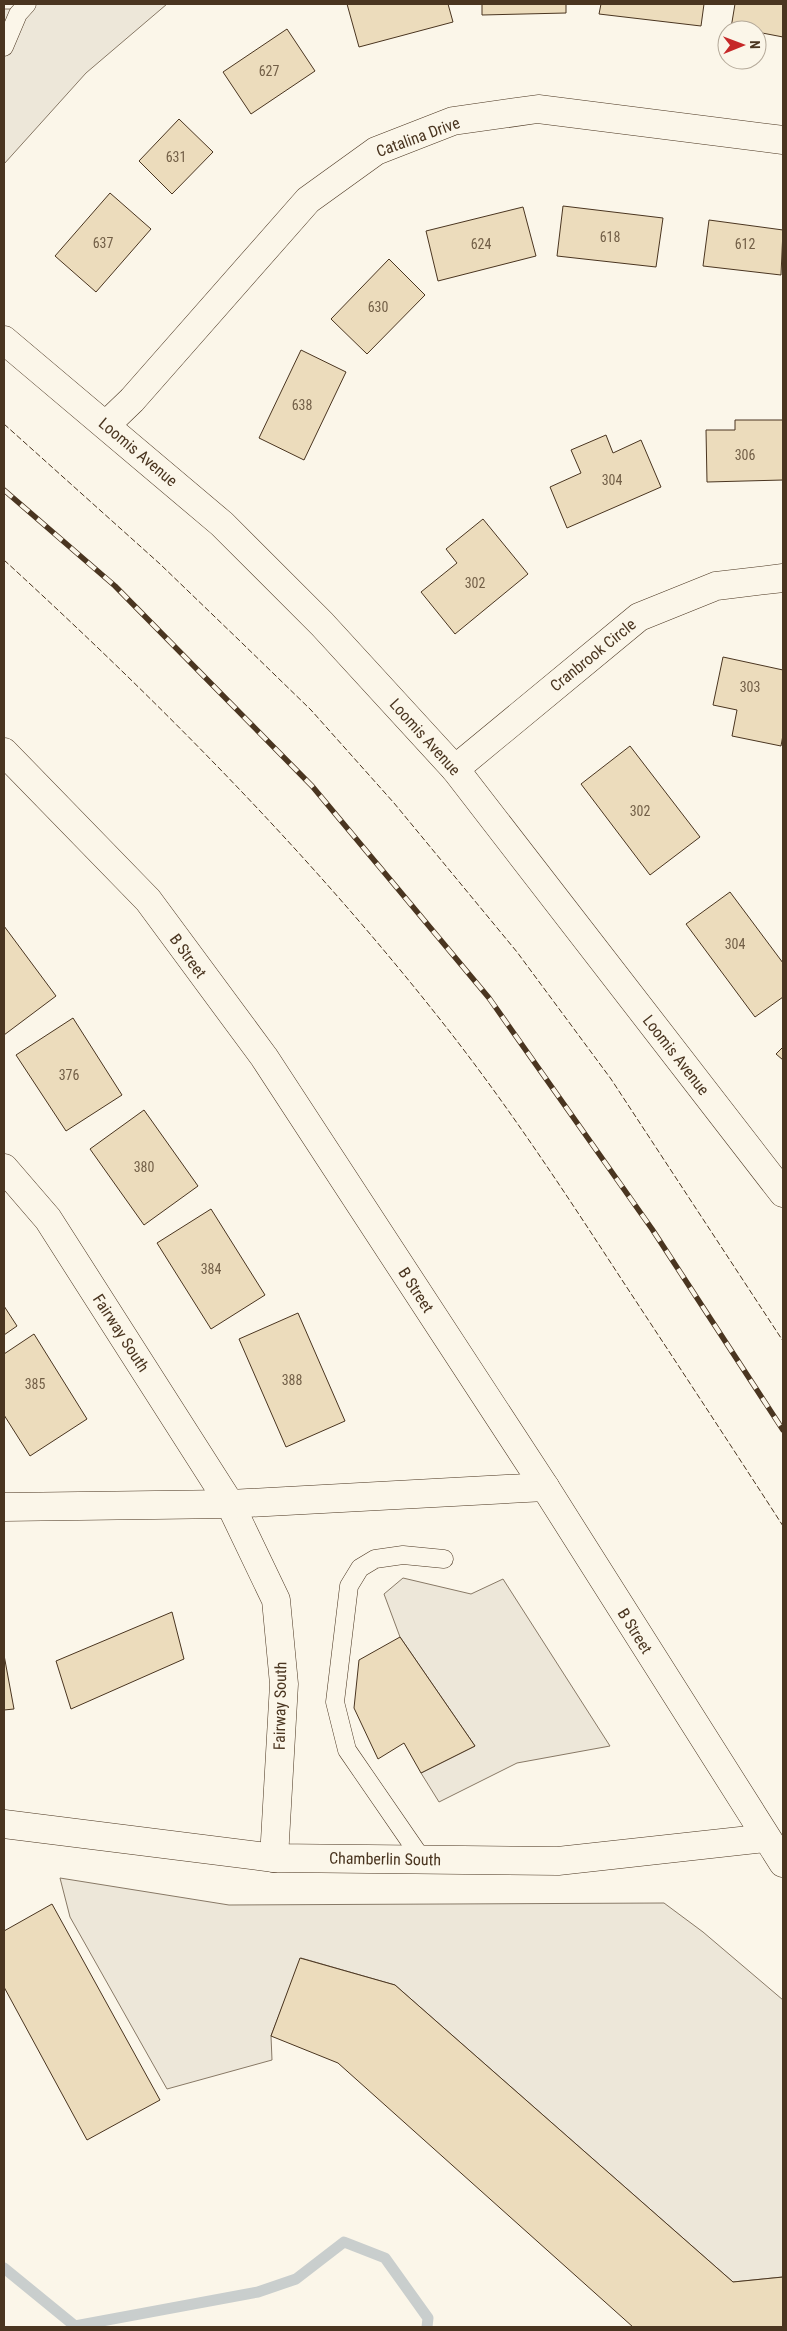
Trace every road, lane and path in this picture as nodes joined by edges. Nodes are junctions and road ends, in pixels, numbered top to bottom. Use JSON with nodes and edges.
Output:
{"nodes":[{"id":1,"x":27,"y":4,"type":"edge"},
{"id":2,"x":4,"y":47,"type":"edge"},
{"id":3,"x":783,"y":140,"type":"edge"},
{"id":4,"x":4,"y":340,"type":"edge"},
{"id":5,"x":106,"y":425,"type":"junction"},
{"id":6,"x":783,"y":578,"type":"edge"},
{"id":7,"x":4,"y":752,"type":"edge"},
{"id":8,"x":454,"y":769,"type":"junction"},
{"id":9,"x":4,"y":1168,"type":"edge"},
{"id":10,"x":783,"y":1192,"type":"edge"},
{"id":11,"x":544,"y":1487,"type":"junction"},
{"id":12,"x":230,"y":1504,"type":"junction"},
{"id":13,"x":4,"y":1507,"type":"edge"},
{"id":14,"x":444,"y":1559,"type":"dead end"},
{"id":15,"x":4,"y":1824,"type":"edge"},
{"id":16,"x":766,"y":1838,"type":"junction"},
{"id":17,"x":274,"y":1858,"type":"junction"},
{"id":18,"x":422,"y":1859,"type":"junction"},
{"id":19,"x":783,"y":1863,"type":"edge"}],
"edges":[{"from":1,"to":2,"type":"lane"},
{"from":3,"to":5,"type":"street","name":"Catalina Drive"},
{"from":4,"to":5,"type":"street","name":"Loomis Avenue"},
{"from":5,"to":8,"type":"street","name":"Loomis Avenue"},
{"from":6,"to":8,"type":"street","name":"Cranbrook Circle"},
{"from":7,"to":11,"type":"street","name":"B Street"},
{"from":8,"to":10,"type":"street","name":"Loomis Avenue"},
{"from":9,"to":12,"type":"street","name":"Fairway South"},
{"from":11,"to":12,"type":"street"},
{"from":11,"to":16,"type":"street","name":"B Street"},
{"from":12,"to":13,"type":"street"},
{"from":12,"to":17,"type":"street","name":"Fairway South"},
{"from":14,"to":18,"type":"lane"},
{"from":15,"to":17,"type":"street","name":"Chamberlin South"},
{"from":16,"to":18,"type":"street","name":"Chamberlin South"},
{"from":16,"to":19,"type":"street","name":"B Street"},
{"from":17,"to":18,"type":"street","name":"Chamberlin South"}]}
